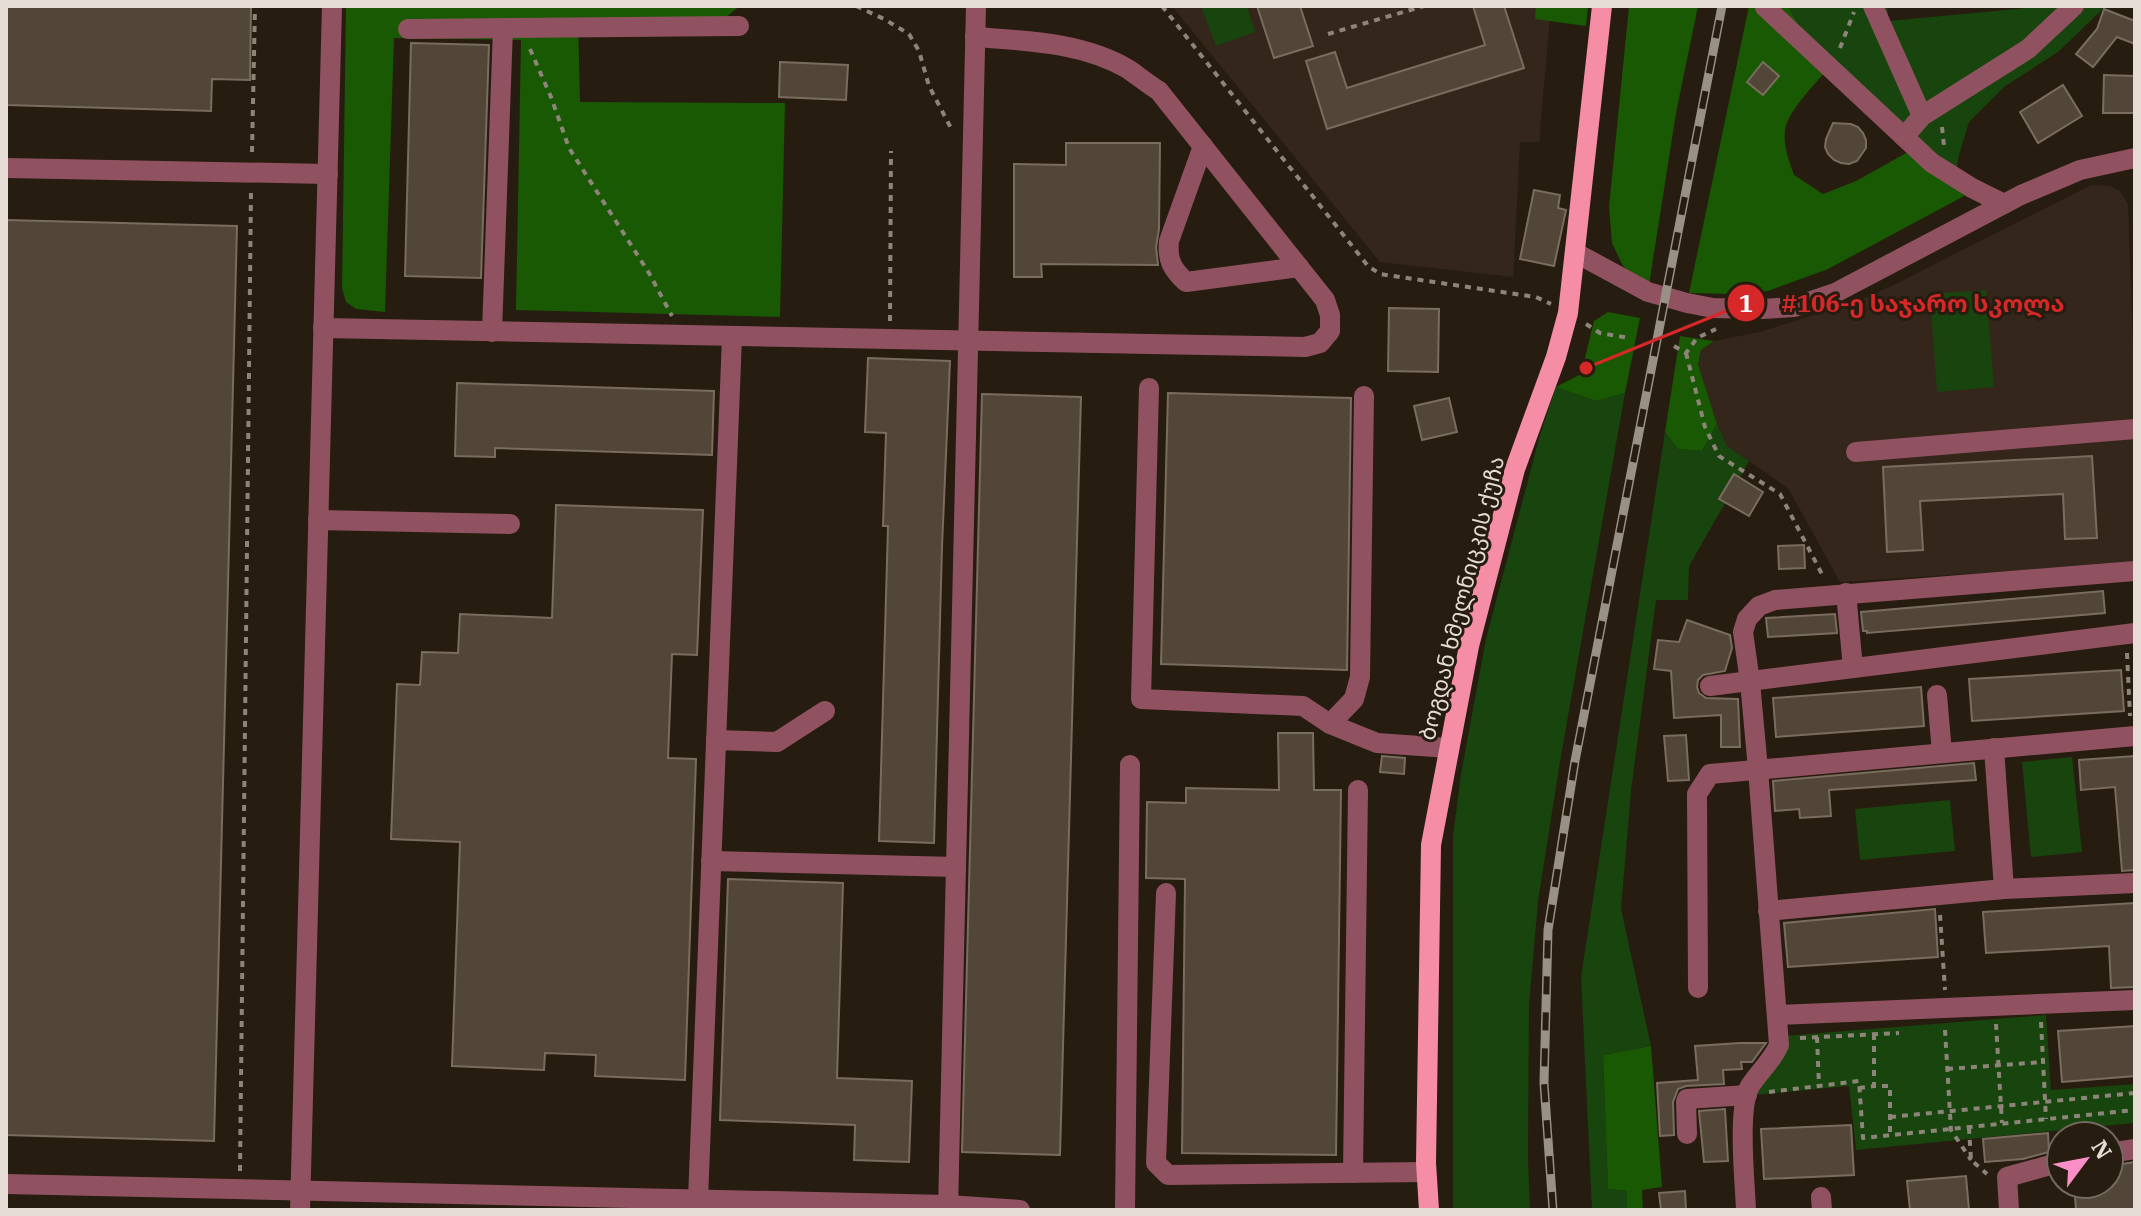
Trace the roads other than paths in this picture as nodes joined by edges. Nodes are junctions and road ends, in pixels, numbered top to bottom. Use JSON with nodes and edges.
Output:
{"nodes":[{"id":1,"x":332,"y":6,"type":"edge"},
{"id":2,"x":976,"y":6,"type":"edge"},
{"id":3,"x":1602,"y":6,"type":"edge"},
{"id":4,"x":1873,"y":6,"type":"edge"},
{"id":5,"x":2074,"y":6,"type":"edge"},
{"id":6,"x":1766,"y":7,"type":"edge"},
{"id":7,"x":739,"y":26,"type":"dead end"},
{"id":8,"x":513,"y":28,"type":"junction"},
{"id":9,"x":408,"y":29,"type":"dead end"},
{"id":10,"x":975,"y":37,"type":"junction"},
{"id":11,"x":1922,"y":116,"type":"junction"},
{"id":12,"x":1904,"y":137,"type":"junction"},
{"id":13,"x":1203,"y":146,"type":"junction"},
{"id":14,"x":2135,"y":158,"type":"edge"},
{"id":15,"x":6,"y":168,"type":"edge"},
{"id":16,"x":328,"y":174,"type":"junction"},
{"id":17,"x":2004,"y":204,"type":"junction"},
{"id":18,"x":1576,"y":253,"type":"junction"},
{"id":19,"x":1299,"y":267,"type":"junction"},
{"id":20,"x":323,"y":328,"type":"junction"},
{"id":21,"x":492,"y":332,"type":"junction"},
{"id":22,"x":732,"y":337,"type":"junction"},
{"id":23,"x":969,"y":341,"type":"junction"},
{"id":24,"x":1149,"y":388,"type":"dead end"},
{"id":25,"x":1364,"y":396,"type":"dead end"},
{"id":26,"x":2135,"y":429,"type":"edge"},
{"id":27,"x":1856,"y":452,"type":"dead end"},
{"id":28,"x":318,"y":520,"type":"junction"},
{"id":29,"x":510,"y":524,"type":"dead end"},
{"id":30,"x":2135,"y":571,"type":"edge"},
{"id":31,"x":1840,"y":593,"type":"junction"},
{"id":32,"x":2130,"y":634,"type":"edge"},
{"id":33,"x":1853,"y":668,"type":"junction"},
{"id":34,"x":1750,"y":682,"type":"junction"},
{"id":35,"x":1710,"y":686,"type":"dead end"},
{"id":36,"x":1937,"y":695,"type":"dead end"},
{"id":37,"x":825,"y":711,"type":"dead end"},
{"id":38,"x":1330,"y":724,"type":"junction"},
{"id":39,"x":2133,"y":736,"type":"edge"},
{"id":40,"x":716,"y":740,"type":"junction"},
{"id":41,"x":1449,"y":748,"type":"junction"},
{"id":42,"x":1994,"y":748,"type":"junction"},
{"id":43,"x":1942,"y":753,"type":"junction"},
{"id":44,"x":1130,"y":765,"type":"dead end"},
{"id":45,"x":1758,"y":769,"type":"junction"},
{"id":46,"x":1358,"y":790,"type":"dead end"},
{"id":47,"x":711,"y":861,"type":"junction"},
{"id":48,"x":956,"y":867,"type":"junction"},
{"id":49,"x":2135,"y":883,"type":"edge"},
{"id":50,"x":2004,"y":889,"type":"junction"},
{"id":51,"x":1166,"y":893,"type":"dead end"},
{"id":52,"x":1768,"y":911,"type":"junction"},
{"id":53,"x":1698,"y":988,"type":"dead end"},
{"id":54,"x":2135,"y":1000,"type":"edge"},
{"id":55,"x":1777,"y":1015,"type":"junction"},
{"id":56,"x":1747,"y":1095,"type":"junction"},
{"id":57,"x":1687,"y":1134,"type":"dead end"},
{"id":58,"x":2045,"y":1166,"type":"edge"},
{"id":59,"x":1426,"y":1172,"type":"junction"},
{"id":60,"x":1353,"y":1173,"type":"junction"},
{"id":61,"x":6,"y":1184,"type":"edge"},
{"id":62,"x":300,"y":1200,"type":"edge"},
{"id":63,"x":698,"y":1200,"type":"junction"},
{"id":64,"x":2009,"y":1202,"type":"edge"},
{"id":65,"x":778,"y":1206,"type":"edge"},
{"id":66,"x":948,"y":1208,"type":"edge"},
{"id":67,"x":1020,"y":1210,"type":"edge"},
{"id":68,"x":1125,"y":1210,"type":"edge"},
{"id":69,"x":1429,"y":1210,"type":"edge"},
{"id":70,"x":1746,"y":1210,"type":"edge"}],
"edges":[{"from":1,"to":16,"type":"street"},
{"from":2,"to":10,"type":"street"},
{"from":3,"to":18,"type":"main road","name":"ბოგდან ხმელნიცკის ქუჩა"},
{"from":4,"to":11,"type":"street"},
{"from":5,"to":11,"type":"street"},
{"from":6,"to":12,"type":"street"},
{"from":7,"to":8,"type":"street"},
{"from":8,"to":9,"type":"street"},
{"from":8,"to":21,"type":"street"},
{"from":10,"to":13,"type":"street"},
{"from":10,"to":23,"type":"street"},
{"from":11,"to":12,"type":"street"},
{"from":12,"to":17,"type":"street"},
{"from":13,"to":19,"type":"street"},
{"from":13,"to":19,"type":"street"},
{"from":14,"to":17,"type":"street"},
{"from":15,"to":16,"type":"street"},
{"from":16,"to":20,"type":"street"},
{"from":17,"to":18,"type":"street"},
{"from":18,"to":41,"type":"main road","name":"ბოგდან ხმელნიცკის ქუჩა"},
{"from":19,"to":23,"type":"street"},
{"from":20,"to":21,"type":"street"},
{"from":20,"to":28,"type":"street"},
{"from":21,"to":22,"type":"street"},
{"from":22,"to":23,"type":"street"},
{"from":22,"to":40,"type":"street"},
{"from":23,"to":48,"type":"street"},
{"from":24,"to":38,"type":"street"},
{"from":25,"to":38,"type":"street"},
{"from":26,"to":27,"type":"street"},
{"from":28,"to":29,"type":"street"},
{"from":28,"to":62,"type":"street"},
{"from":30,"to":31,"type":"street"},
{"from":31,"to":33,"type":"street"},
{"from":31,"to":34,"type":"street"},
{"from":32,"to":33,"type":"street"},
{"from":33,"to":34,"type":"street"},
{"from":34,"to":35,"type":"street"},
{"from":34,"to":45,"type":"street"},
{"from":36,"to":43,"type":"street"},
{"from":37,"to":40,"type":"street"},
{"from":38,"to":41,"type":"street"},
{"from":39,"to":42,"type":"street"},
{"from":40,"to":47,"type":"street"},
{"from":41,"to":59,"type":"main road","name":"ბოგდან ხმელნიცკის ქუჩა"},
{"from":42,"to":43,"type":"street"},
{"from":42,"to":50,"type":"street"},
{"from":43,"to":45,"type":"street"},
{"from":44,"to":68,"type":"street"},
{"from":45,"to":52,"type":"street"},
{"from":45,"to":53,"type":"street"},
{"from":46,"to":60,"type":"street"},
{"from":47,"to":48,"type":"street"},
{"from":47,"to":63,"type":"street"},
{"from":48,"to":66,"type":"street"},
{"from":49,"to":50,"type":"street"},
{"from":50,"to":52,"type":"street"},
{"from":51,"to":60,"type":"street"},
{"from":52,"to":55,"type":"street"},
{"from":54,"to":55,"type":"street"},
{"from":55,"to":56,"type":"street"},
{"from":56,"to":57,"type":"street"},
{"from":56,"to":70,"type":"street"},
{"from":58,"to":64,"type":"street"},
{"from":59,"to":60,"type":"street"},
{"from":59,"to":69,"type":"main road","name":"ბოგდან ხმელნიცკის ქუჩა"},
{"from":61,"to":62,"type":"street"},
{"from":62,"to":63,"type":"street"},
{"from":63,"to":65,"type":"street"},
{"from":65,"to":66,"type":"street"},
{"from":66,"to":67,"type":"street"}]}
